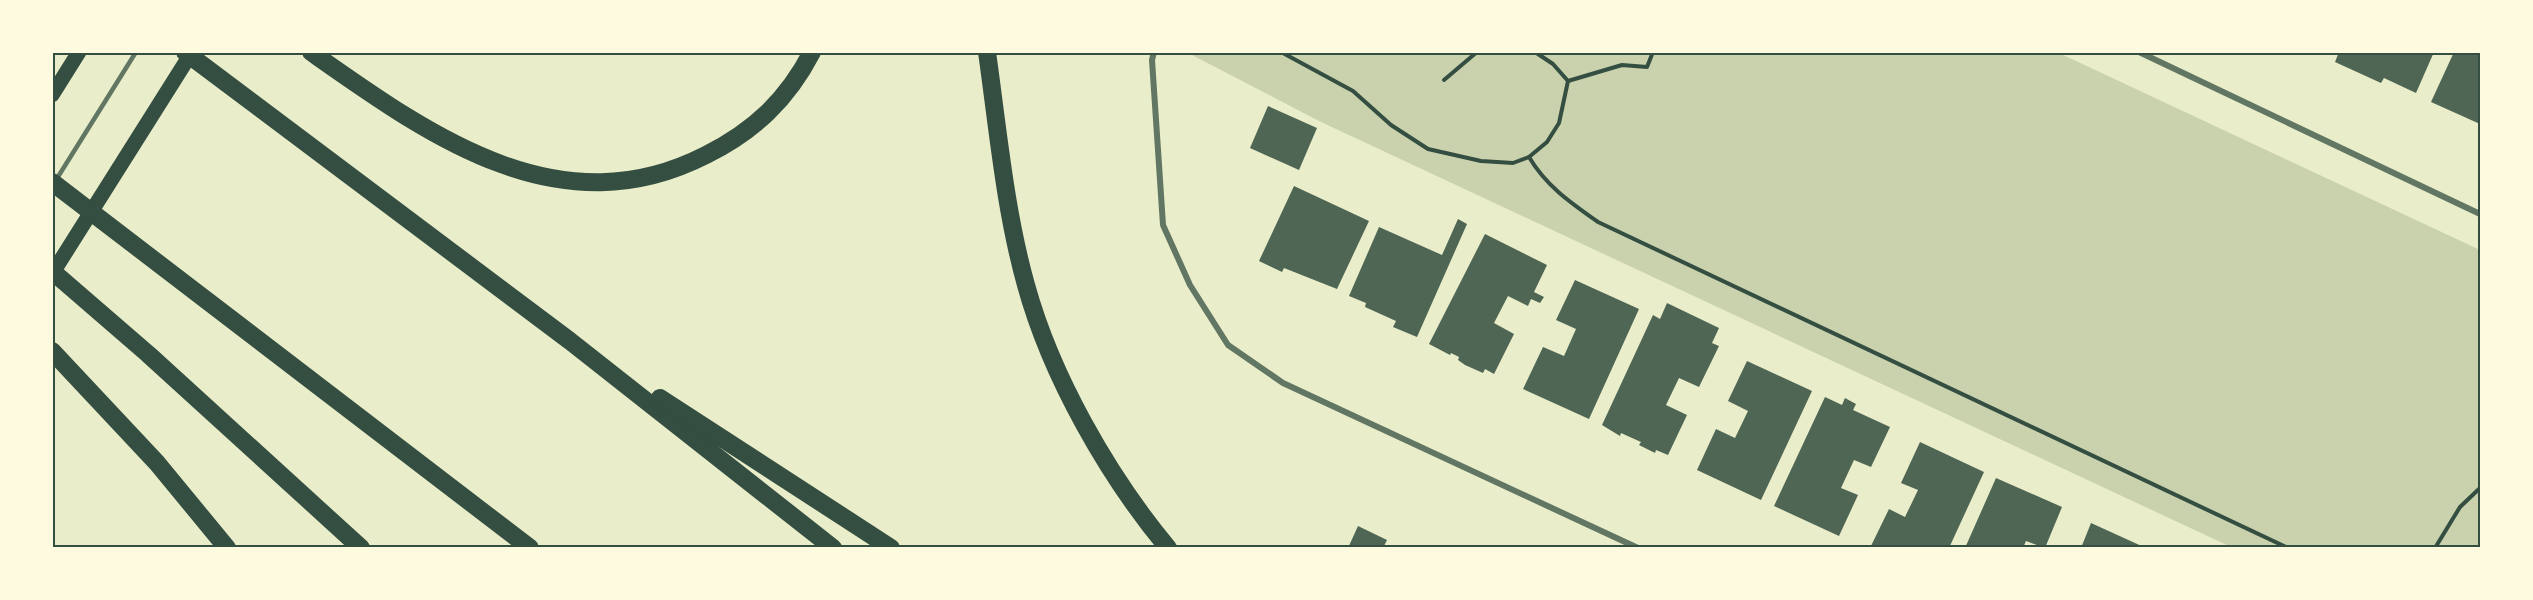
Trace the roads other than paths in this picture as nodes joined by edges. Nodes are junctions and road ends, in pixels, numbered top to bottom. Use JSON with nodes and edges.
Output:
{"nodes":[{"id":1,"x":79,"y":52,"type":"edge"},
{"id":2,"x":136,"y":52,"type":"edge"},
{"id":3,"x":186,"y":52,"type":"edge"},
{"id":4,"x":192,"y":52,"type":"edge"},
{"id":5,"x":311,"y":52,"type":"edge"},
{"id":6,"x":812,"y":52,"type":"edge"},
{"id":7,"x":987,"y":52,"type":"edge"},
{"id":8,"x":1154,"y":52,"type":"edge"},
{"id":9,"x":2139,"y":52,"type":"edge"},
{"id":10,"x":52,"y":95,"type":"edge"},
{"id":11,"x":52,"y":183,"type":"edge"},
{"id":12,"x":2481,"y":214,"type":"edge"},
{"id":13,"x":52,"y":272,"type":"edge"},
{"id":14,"x":570,"y":340,"type":"junction"},
{"id":15,"x":52,"y":351,"type":"edge"},
{"id":16,"x":227,"y":548,"type":"edge"},
{"id":17,"x":361,"y":548,"type":"edge"},
{"id":18,"x":530,"y":548,"type":"edge"},
{"id":19,"x":832,"y":548,"type":"edge"},
{"id":20,"x":891,"y":548,"type":"edge"},
{"id":21,"x":1168,"y":548,"type":"edge"},
{"id":22,"x":1638,"y":548,"type":"edge"}],
"edges":[{"from":1,"to":10,"type":"main road"},
{"from":2,"to":11,"type":"lane"},
{"from":3,"to":14,"type":"highway"},
{"from":4,"to":13,"type":"main road"},
{"from":5,"to":6,"type":"highway"},
{"from":7,"to":21,"type":"highway"},
{"from":8,"to":22,"type":"street"},
{"from":9,"to":12,"type":"street"},
{"from":11,"to":18,"type":"highway"},
{"from":13,"to":17,"type":"highway"},
{"from":14,"to":19,"type":"highway"},
{"from":14,"to":20,"type":"highway"},
{"from":15,"to":16,"type":"highway"}]}
